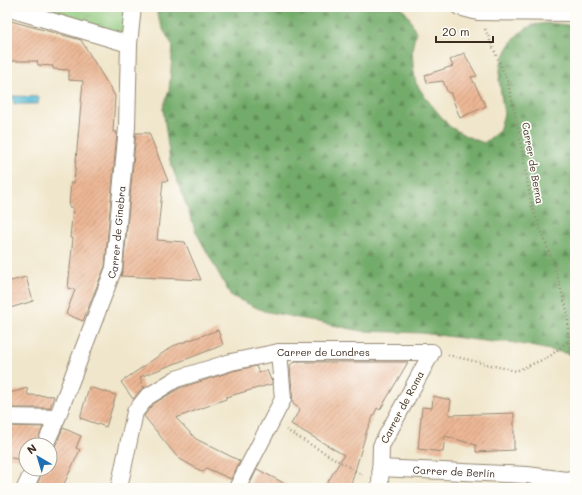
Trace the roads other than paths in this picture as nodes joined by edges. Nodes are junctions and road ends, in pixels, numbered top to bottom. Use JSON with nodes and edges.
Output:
{"nodes":[{"id":1,"x":133,"y":7,"type":"edge"},
{"id":2,"x":459,"y":7,"type":"edge"},
{"id":3,"x":7,"y":8,"type":"edge"},
{"id":4,"x":575,"y":13,"type":"edge"},
{"id":5,"x":128,"y":44,"type":"junction"},
{"id":6,"x":279,"y":352,"type":"junction"},
{"id":7,"x":432,"y":352,"type":"joint"},
{"id":8,"x":7,"y":417,"type":"edge"},
{"id":9,"x":57,"y":418,"type":"junction"},
{"id":10,"x":49,"y":437,"type":"edge"},
{"id":11,"x":380,"y":468,"type":"junction"},
{"id":12,"x":30,"y":477,"type":"edge"},
{"id":13,"x":575,"y":478,"type":"edge"},
{"id":14,"x":380,"y":487,"type":"edge"},
{"id":15,"x":25,"y":488,"type":"edge"},
{"id":16,"x":119,"y":488,"type":"edge"},
{"id":17,"x":237,"y":488,"type":"edge"}],
"edges":[{"from":1,"to":5,"type":"street","name":"Carrer de Ginebra"},
{"from":2,"to":4,"type":"street"},
{"from":3,"to":5,"type":"street"},
{"from":5,"to":9,"type":"street","name":"Carrer de Ginebra"},
{"from":6,"to":7,"type":"street","name":"Carrer de Londres"},
{"from":6,"to":16,"type":"street","name":"Carrer de Londres"},
{"from":6,"to":17,"type":"street"},
{"from":7,"to":11,"type":"street","name":"Carrer de Roma"},
{"from":8,"to":9,"type":"street"},
{"from":9,"to":10,"type":"street","name":"Carrer de Ginebra"},
{"from":11,"to":13,"type":"street","name":"Carrer de Berlín"},
{"from":11,"to":14,"type":"street","name":"Carrer de Roma"},
{"from":12,"to":15,"type":"street"}]}
